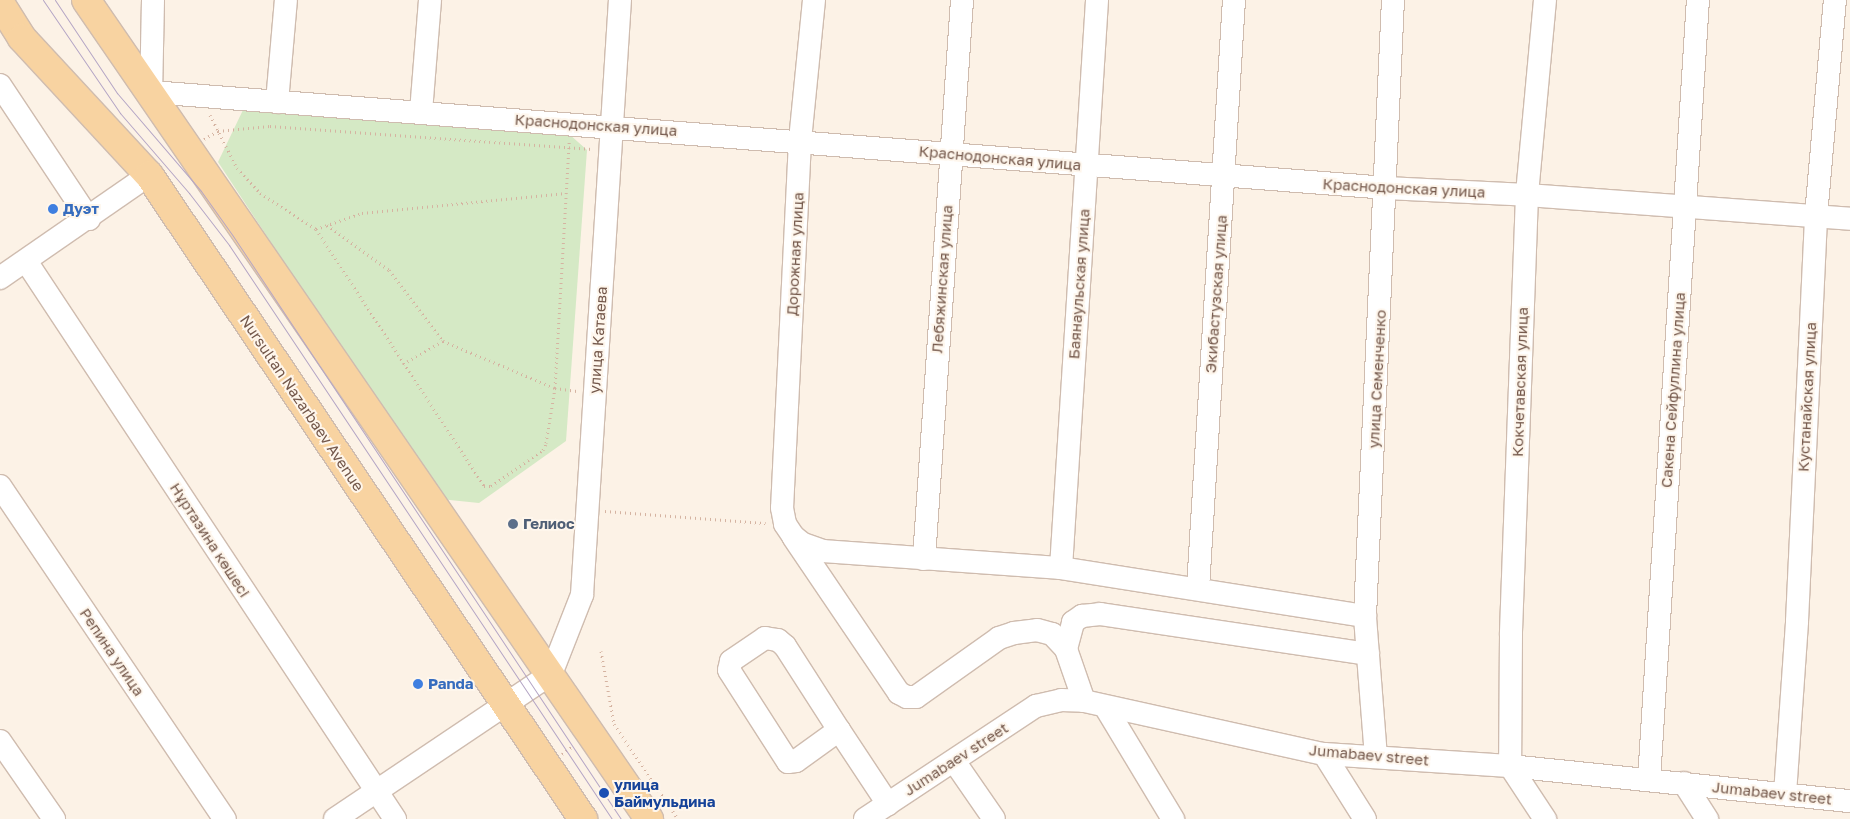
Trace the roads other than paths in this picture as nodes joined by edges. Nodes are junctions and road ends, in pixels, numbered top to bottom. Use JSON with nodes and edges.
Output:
{"nodes":[{"id":1,"x":86,"y":0,"type":"edge"},
{"id":2,"x":154,"y":0,"type":"edge"},
{"id":3,"x":286,"y":0,"type":"edge"},
{"id":4,"x":430,"y":0,"type":"edge"},
{"id":5,"x":620,"y":0,"type":"edge"},
{"id":6,"x":814,"y":0,"type":"edge"},
{"id":7,"x":962,"y":0,"type":"edge"},
{"id":8,"x":1096,"y":0,"type":"edge"},
{"id":9,"x":1234,"y":0,"type":"edge"},
{"id":10,"x":1392,"y":0,"type":"edge"},
{"id":11,"x":1544,"y":0,"type":"edge"},
{"id":12,"x":1698,"y":0,"type":"edge"},
{"id":13,"x":1835,"y":0,"type":"edge"},
{"id":14,"x":0,"y":3,"type":"edge"},
{"id":15,"x":0,"y":85,"type":"edge"},
{"id":16,"x":151,"y":92,"type":"junction"},
{"id":17,"x":277,"y":102,"type":"junction"},
{"id":18,"x":421,"y":112,"type":"junction"},
{"id":19,"x":611,"y":126,"type":"junction"},
{"id":20,"x":800,"y":141,"type":"junction"},
{"id":21,"x":950,"y":154,"type":"junction"},
{"id":22,"x":1086,"y":166,"type":"junction"},
{"id":23,"x":1223,"y":175,"type":"junction"},
{"id":24,"x":149,"y":176,"type":"junction"},
{"id":25,"x":1386,"y":188,"type":"junction"},
{"id":26,"x":1527,"y":195,"type":"junction"},
{"id":27,"x":1685,"y":206,"type":"junction"},
{"id":28,"x":1816,"y":216,"type":"junction"},
{"id":29,"x":89,"y":219,"type":"junction"},
{"id":30,"x":1850,"y":219,"type":"edge"},
{"id":31,"x":26,"y":261,"type":"junction"},
{"id":32,"x":0,"y":278,"type":"edge"},
{"id":33,"x":0,"y":486,"type":"edge"},
{"id":34,"x":787,"y":523,"type":"junction"},
{"id":35,"x":924,"y":559,"type":"junction"},
{"id":36,"x":1061,"y":568,"type":"junction"},
{"id":37,"x":1198,"y":588,"type":"junction"},
{"id":38,"x":1365,"y":616,"type":"junction"},
{"id":39,"x":1066,"y":649,"type":"junction"},
{"id":40,"x":1368,"y":654,"type":"junction"},
{"id":41,"x":551,"y":674,"type":"junction"},
{"id":42,"x":1084,"y":701,"type":"junction"},
{"id":43,"x":506,"y":704,"type":"junction"},
{"id":44,"x":1106,"y":708,"type":"junction"},
{"id":45,"x":839,"y":730,"type":"junction"},
{"id":46,"x":0,"y":741,"type":"edge"},
{"id":47,"x":1324,"y":754,"type":"junction"},
{"id":48,"x":1376,"y":757,"type":"junction"},
{"id":49,"x":954,"y":761,"type":"junction"},
{"id":50,"x":1510,"y":766,"type":"junction"},
{"id":51,"x":1649,"y":780,"type":"junction"},
{"id":52,"x":1684,"y":783,"type":"junction"},
{"id":53,"x":376,"y":792,"type":"junction"},
{"id":54,"x":1785,"y":794,"type":"junction"},
{"id":55,"x":1850,"y":801,"type":"edge"},
{"id":56,"x":888,"y":804,"type":"junction"},
{"id":57,"x":54,"y":819,"type":"edge"},
{"id":58,"x":224,"y":819,"type":"edge"},
{"id":59,"x":335,"y":819,"type":"edge"},
{"id":60,"x":395,"y":819,"type":"edge"},
{"id":61,"x":583,"y":819,"type":"edge"},
{"id":62,"x":649,"y":819,"type":"edge"},
{"id":63,"x":866,"y":819,"type":"edge"},
{"id":64,"x":994,"y":819,"type":"edge"},
{"id":65,"x":1174,"y":819,"type":"edge"},
{"id":66,"x":1365,"y":819,"type":"edge"},
{"id":67,"x":1545,"y":819,"type":"edge"},
{"id":68,"x":1707,"y":819,"type":"edge"}],
"edges":[{"from":1,"to":16,"type":"main road"},
{"from":2,"to":16,"type":"street"},
{"from":3,"to":17,"type":"street"},
{"from":4,"to":18,"type":"street"},
{"from":5,"to":19,"type":"street","name":"улица Катаева"},
{"from":6,"to":20,"type":"street","name":"Дорожная улица"},
{"from":7,"to":21,"type":"street","name":"Лебяжинская улица"},
{"from":8,"to":22,"type":"street","name":"Баянаульская улица"},
{"from":9,"to":23,"type":"street","name":"Экибастузская улица"},
{"from":10,"to":25,"type":"street","name":"улица Семенченко"},
{"from":11,"to":26,"type":"street","name":"Кокчетавская улица"},
{"from":12,"to":27,"type":"street","name":"Сакена Сейфуллина улица"},
{"from":13,"to":28,"type":"street","name":"Кустанайская улица"},
{"from":14,"to":24,"type":"main road","name":"Nursultan Nazarbaev Avenue"},
{"from":15,"to":29,"type":"street"},
{"from":16,"to":17,"type":"street","name":"Краснодонская улица"},
{"from":16,"to":41,"type":"main road"},
{"from":17,"to":18,"type":"street","name":"Краснодонская улица"},
{"from":18,"to":19,"type":"street","name":"Краснодонская улица"},
{"from":19,"to":20,"type":"street","name":"Краснодонская улица"},
{"from":19,"to":41,"type":"street","name":"улица Катаева"},
{"from":20,"to":21,"type":"street","name":"Краснодонская улица"},
{"from":20,"to":34,"type":"street","name":"Дорожная улица"},
{"from":21,"to":22,"type":"street","name":"Краснодонская улица"},
{"from":21,"to":35,"type":"street","name":"Лебяжинская улица"},
{"from":22,"to":23,"type":"street","name":"Краснодонская улица"},
{"from":22,"to":36,"type":"street","name":"Баянаульская улица"},
{"from":23,"to":25,"type":"street","name":"Краснодонская улица"},
{"from":23,"to":37,"type":"street","name":"Экибастузская улица"},
{"from":24,"to":29,"type":"street"},
{"from":24,"to":43,"type":"main road","name":"Nursultan Nazarbaev Avenue"},
{"from":25,"to":26,"type":"street","name":"Краснодонская улица"},
{"from":25,"to":38,"type":"street","name":"улица Семенченко"},
{"from":26,"to":27,"type":"street","name":"Краснодонская улица"},
{"from":26,"to":50,"type":"street","name":"Кокчетавская улица"},
{"from":27,"to":28,"type":"street","name":"Краснодонская улица"},
{"from":27,"to":51,"type":"street","name":"Сакена Сейфуллина улица"},
{"from":28,"to":30,"type":"street","name":"Краснодонская улица"},
{"from":28,"to":54,"type":"street","name":"Кустанайская улица"},
{"from":29,"to":31,"type":"street"},
{"from":31,"to":32,"type":"street"},
{"from":31,"to":53,"type":"street","name":"Нұртазина көшесі"},
{"from":33,"to":58,"type":"street","name":"Репина улица"},
{"from":34,"to":35,"type":"street"},
{"from":34,"to":39,"type":"street"},
{"from":35,"to":36,"type":"street"},
{"from":36,"to":37,"type":"street"},
{"from":37,"to":38,"type":"street"},
{"from":38,"to":40,"type":"street","name":"улица Семенченко"},
{"from":39,"to":40,"type":"street"},
{"from":39,"to":42,"type":"street"},
{"from":40,"to":48,"type":"street","name":"улица Семенченко"},
{"from":41,"to":43,"type":"street"},
{"from":41,"to":62,"type":"main road"},
{"from":42,"to":44,"type":"street","name":"Jumabaev street"},
{"from":42,"to":49,"type":"street","name":"Jumabaev street"},
{"from":43,"to":53,"type":"street"},
{"from":43,"to":61,"type":"main road","name":"Nursultan Nazarbaev Avenue"},
{"from":44,"to":47,"type":"street","name":"Jumabaev street"},
{"from":44,"to":65,"type":"street"},
{"from":45,"to":45,"type":"street"},
{"from":45,"to":56,"type":"street"},
{"from":46,"to":57,"type":"street"},
{"from":47,"to":48,"type":"street","name":"Jumabaev street"},
{"from":47,"to":66,"type":"street"},
{"from":48,"to":50,"type":"street","name":"Jumabaev street"},
{"from":49,"to":56,"type":"street","name":"Jumabaev street"},
{"from":49,"to":64,"type":"street"},
{"from":50,"to":51,"type":"street","name":"Jumabaev street"},
{"from":50,"to":67,"type":"street"},
{"from":51,"to":52,"type":"street","name":"Jumabaev street"},
{"from":52,"to":54,"type":"street","name":"Jumabaev street"},
{"from":52,"to":68,"type":"street"},
{"from":53,"to":59,"type":"street"},
{"from":53,"to":60,"type":"street","name":"Нұртазина көшесі"},
{"from":54,"to":55,"type":"street","name":"Jumabaev street"},
{"from":56,"to":63,"type":"street","name":"Jumabaev street"}]}
